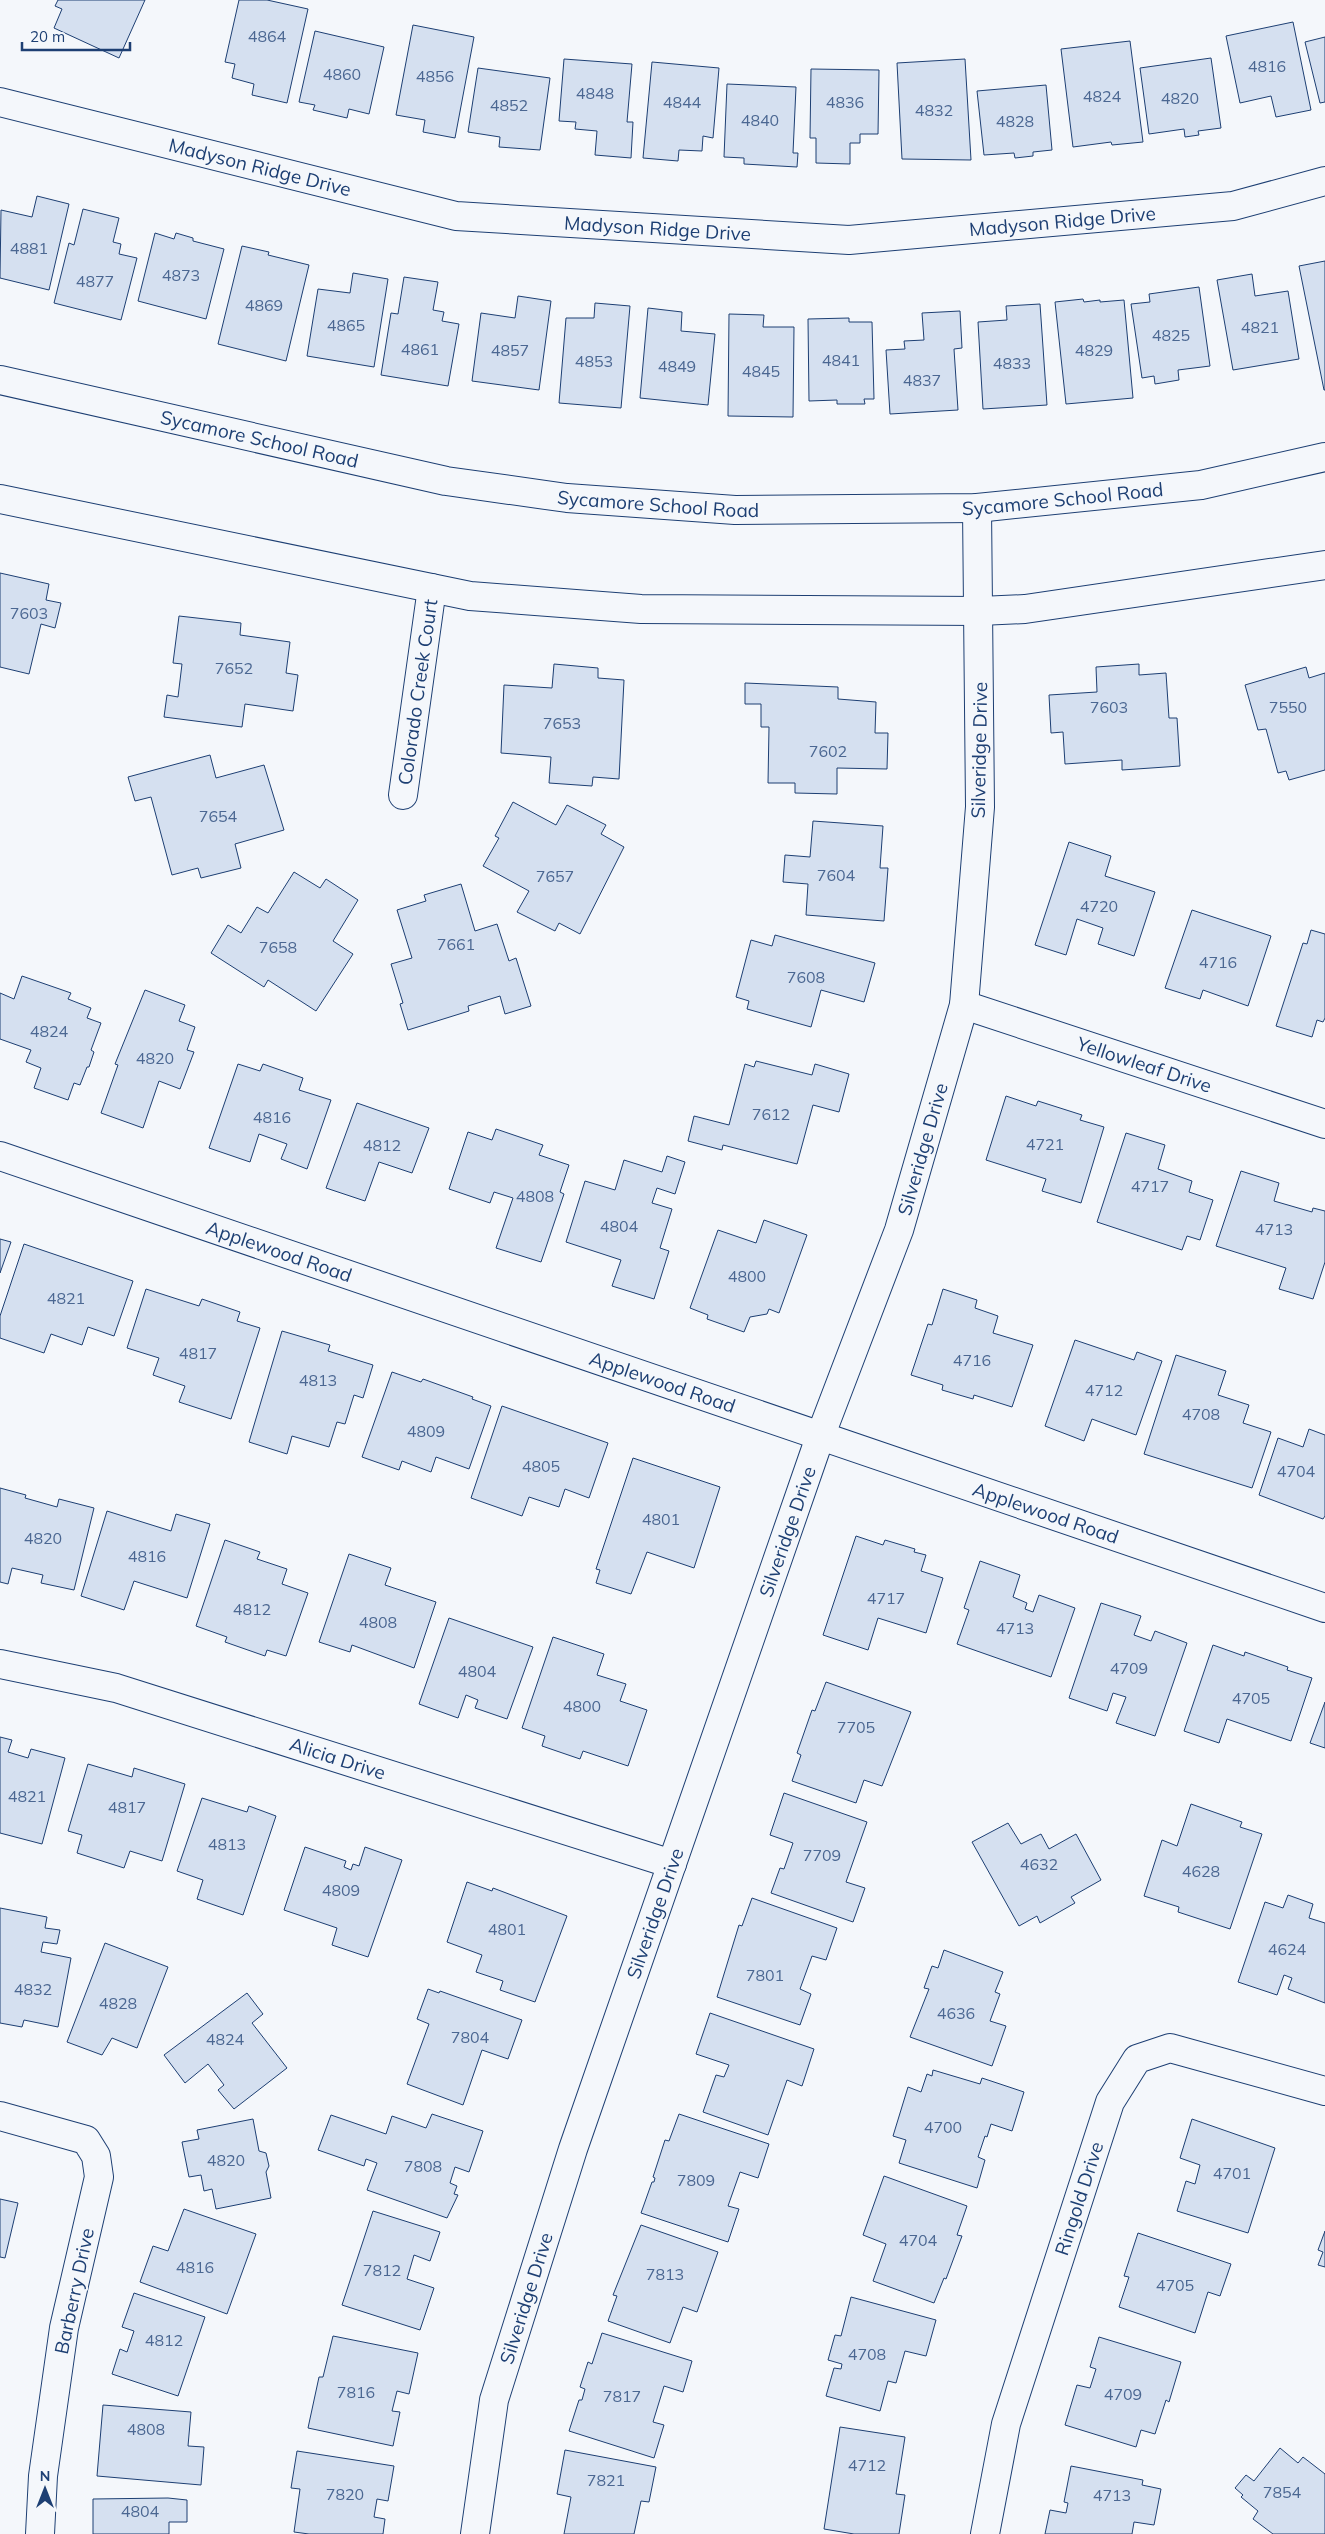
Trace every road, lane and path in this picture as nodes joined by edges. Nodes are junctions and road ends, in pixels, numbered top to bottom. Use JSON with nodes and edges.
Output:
{"nodes":[{"id":1,"x":0,"y":102,"type":"edge"},
{"id":2,"x":1325,"y":181,"type":"edge"},
{"id":3,"x":0,"y":380,"type":"edge"},
{"id":4,"x":1325,"y":457,"type":"edge"},
{"id":5,"x":0,"y":499,"type":"edge"},
{"id":6,"x":977,"y":508,"type":"junction"},
{"id":7,"x":1325,"y":565,"type":"edge"},
{"id":8,"x":432,"y":588,"type":"junction"},
{"id":9,"x":980,"y":611,"type":"junction"},
{"id":10,"x":403,"y":795,"type":"dead end"},
{"id":11,"x":964,"y":1005,"type":"junction"},
{"id":12,"x":1325,"y":1124,"type":"edge"},
{"id":13,"x":0,"y":1156,"type":"edge"},
{"id":14,"x":820,"y":1437,"type":"junction"},
{"id":15,"x":1325,"y":1608,"type":"edge"},
{"id":16,"x":0,"y":1664,"type":"edge"},
{"id":17,"x":672,"y":1864,"type":"junction"},
{"id":18,"x":1325,"y":2091,"type":"edge"},
{"id":19,"x":0,"y":2116,"type":"edge"},
{"id":20,"x":40,"y":2534,"type":"edge"},
{"id":21,"x":475,"y":2534,"type":"edge"},
{"id":22,"x":985,"y":2534,"type":"edge"}],
"edges":[{"from":1,"to":2,"type":"street","name":"Madyson Ridge Drive"},
{"from":3,"to":6,"type":"street","name":"Sycamore School Road"},
{"from":4,"to":6,"type":"street","name":"Sycamore School Road"},
{"from":5,"to":8,"type":"street"},
{"from":6,"to":9,"type":"street","name":"Silveridge Drive"},
{"from":7,"to":9,"type":"street"},
{"from":8,"to":9,"type":"street"},
{"from":8,"to":10,"type":"street","name":"Colorado Creek Court"},
{"from":9,"to":11,"type":"street","name":"Silveridge Drive"},
{"from":11,"to":12,"type":"street","name":"Yellowleaf Drive"},
{"from":11,"to":14,"type":"street","name":"Silveridge Drive"},
{"from":13,"to":14,"type":"street","name":"Applewood Road"},
{"from":14,"to":15,"type":"street","name":"Applewood Road"},
{"from":14,"to":17,"type":"street","name":"Silveridge Drive"},
{"from":16,"to":17,"type":"street","name":"Alicia Drive"},
{"from":17,"to":21,"type":"street","name":"Silveridge Drive"},
{"from":18,"to":22,"type":"street","name":"Ringold Drive"},
{"from":19,"to":20,"type":"street","name":"Barberry Drive"}]}
